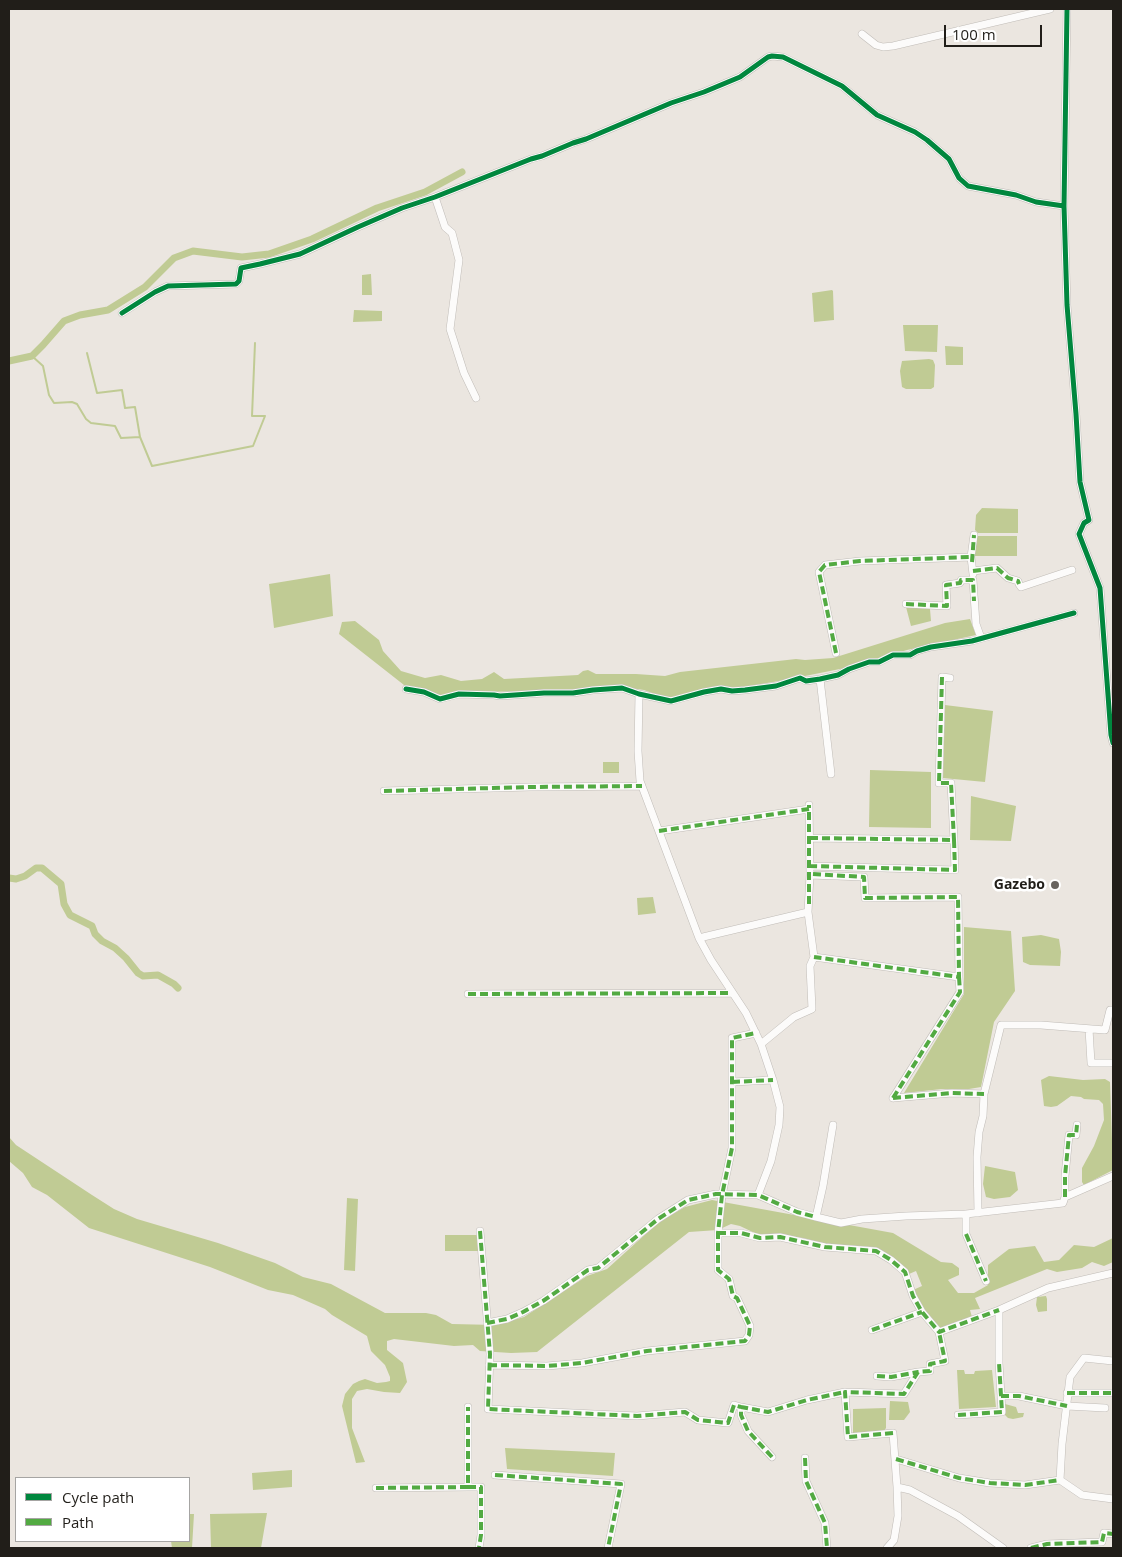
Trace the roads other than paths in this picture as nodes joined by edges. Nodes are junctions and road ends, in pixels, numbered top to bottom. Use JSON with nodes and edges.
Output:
{"nodes":[{"id":1,"x":1050,"y":9,"type":"edge"},
{"id":2,"x":1067,"y":9,"type":"edge"},
{"id":3,"x":862,"y":34,"type":"dead end"},
{"id":4,"x":435,"y":196,"type":"junction"},
{"id":5,"x":1064,"y":206,"type":"junction"},
{"id":6,"x":122,"y":313,"type":"dead end"},
{"id":7,"x":476,"y":398,"type":"dead end"},
{"id":8,"x":974,"y":535,"type":"dead end"},
{"id":9,"x":971,"y":557,"type":"junction"},
{"id":10,"x":973,"y":570,"type":"junction"},
{"id":11,"x":1072,"y":570,"type":"dead end"},
{"id":12,"x":973,"y":580,"type":"junction"},
{"id":13,"x":906,"y":604,"type":"dead end"},
{"id":14,"x":1074,"y":613,"type":"dead end"},
{"id":15,"x":981,"y":638,"type":"junction"},
{"id":16,"x":836,"y":653,"type":"dead end"},
{"id":17,"x":950,"y":678,"type":"dead end"},
{"id":18,"x":820,"y":679,"type":"junction"},
{"id":19,"x":406,"y":689,"type":"dead end"},
{"id":20,"x":639,"y":694,"type":"junction"},
{"id":21,"x":1113,"y":743,"type":"edge"},
{"id":22,"x":831,"y":774,"type":"dead end"},
{"id":23,"x":642,"y":786,"type":"junction"},
{"id":24,"x":384,"y":791,"type":"dead end"},
{"id":25,"x":659,"y":831,"type":"junction"},
{"id":26,"x":810,"y":838,"type":"junction"},
{"id":27,"x":954,"y":840,"type":"junction"},
{"id":28,"x":810,"y":866,"type":"junction"},
{"id":29,"x":810,"y":875,"type":"junction"},
{"id":30,"x":808,"y":912,"type":"junction"},
{"id":31,"x":699,"y":938,"type":"junction"},
{"id":32,"x":814,"y":956,"type":"junction"},
{"id":33,"x":959,"y":977,"type":"junction"},
{"id":34,"x":732,"y":993,"type":"junction"},
{"id":35,"x":468,"y":994,"type":"dead end"},
{"id":36,"x":1113,"y":1010,"type":"edge"},
{"id":37,"x":1089,"y":1029,"type":"junction"},
{"id":38,"x":756,"y":1034,"type":"junction"},
{"id":39,"x":761,"y":1044,"type":"junction"},
{"id":40,"x":1113,"y":1063,"type":"edge"},
{"id":41,"x":773,"y":1080,"type":"junction"},
{"id":42,"x":732,"y":1082,"type":"junction"},
{"id":43,"x":984,"y":1094,"type":"junction"},
{"id":44,"x":833,"y":1125,"type":"dead end"},
{"id":45,"x":1077,"y":1125,"type":"dead end"},
{"id":46,"x":1113,"y":1176,"type":"edge"},
{"id":47,"x":758,"y":1195,"type":"junction"},
{"id":48,"x":722,"y":1197,"type":"junction"},
{"id":49,"x":1065,"y":1197,"type":"junction"},
{"id":50,"x":978,"y":1213,"type":"junction"},
{"id":51,"x":966,"y":1214,"type":"junction"},
{"id":52,"x":816,"y":1217,"type":"junction"},
{"id":53,"x":480,"y":1231,"type":"dead end"},
{"id":54,"x":718,"y":1232,"type":"junction"},
{"id":55,"x":1113,"y":1273,"type":"edge"},
{"id":56,"x":986,"y":1282,"type":"dead end"},
{"id":57,"x":999,"y":1310,"type":"junction"},
{"id":58,"x":922,"y":1312,"type":"junction"},
{"id":59,"x":487,"y":1324,"type":"junction"},
{"id":60,"x":872,"y":1330,"type":"dead end"},
{"id":61,"x":939,"y":1332,"type":"junction"},
{"id":62,"x":1113,"y":1361,"type":"edge"},
{"id":63,"x":489,"y":1365,"type":"junction"},
{"id":64,"x":918,"y":1372,"type":"junction"},
{"id":65,"x":877,"y":1376,"type":"dead end"},
{"id":66,"x":845,"y":1392,"type":"junction"},
{"id":67,"x":1067,"y":1393,"type":"junction"},
{"id":68,"x":1113,"y":1393,"type":"edge"},
{"id":69,"x":1001,"y":1396,"type":"junction"},
{"id":70,"x":1067,"y":1406,"type":"junction"},
{"id":71,"x":468,"y":1407,"type":"dead end"},
{"id":72,"x":741,"y":1407,"type":"junction"},
{"id":73,"x":1105,"y":1408,"type":"dead end"},
{"id":74,"x":958,"y":1414,"type":"dead end"},
{"id":75,"x":772,"y":1458,"type":"dead end"},
{"id":76,"x":806,"y":1458,"type":"dead end"},
{"id":77,"x":896,"y":1459,"type":"junction"},
{"id":78,"x":495,"y":1475,"type":"dead end"},
{"id":79,"x":1060,"y":1480,"type":"junction"},
{"id":80,"x":468,"y":1487,"type":"junction"},
{"id":81,"x":898,"y":1487,"type":"junction"},
{"id":82,"x":376,"y":1488,"type":"dead end"},
{"id":83,"x":1113,"y":1498,"type":"edge"},
{"id":84,"x":1113,"y":1534,"type":"edge"},
{"id":85,"x":480,"y":1548,"type":"edge"},
{"id":86,"x":608,"y":1548,"type":"edge"},
{"id":87,"x":827,"y":1548,"type":"edge"},
{"id":88,"x":887,"y":1548,"type":"edge"},
{"id":89,"x":1003,"y":1548,"type":"edge"},
{"id":90,"x":1031,"y":1548,"type":"edge"}],
"edges":[{"from":1,"to":3,"type":"street"},
{"from":2,"to":5,"type":"street"},
{"from":4,"to":5,"type":"street"},
{"from":4,"to":6,"type":"street"},
{"from":4,"to":7,"type":"street"},
{"from":5,"to":21,"type":"street"},
{"from":8,"to":9,"type":"street"},
{"from":9,"to":10,"type":"street"},
{"from":9,"to":16,"type":"street"},
{"from":10,"to":11,"type":"street"},
{"from":10,"to":12,"type":"street"},
{"from":12,"to":13,"type":"street"},
{"from":12,"to":15,"type":"street"},
{"from":14,"to":15,"type":"street"},
{"from":15,"to":18,"type":"street"},
{"from":17,"to":27,"type":"street"},
{"from":18,"to":20,"type":"street"},
{"from":18,"to":22,"type":"street"},
{"from":19,"to":20,"type":"street"},
{"from":20,"to":23,"type":"street"},
{"from":23,"to":24,"type":"street"},
{"from":23,"to":25,"type":"street"},
{"from":25,"to":26,"type":"street"},
{"from":25,"to":31,"type":"street"},
{"from":26,"to":27,"type":"street"},
{"from":26,"to":28,"type":"street"},
{"from":27,"to":28,"type":"street"},
{"from":28,"to":29,"type":"street"},
{"from":29,"to":30,"type":"street"},
{"from":29,"to":33,"type":"street"},
{"from":30,"to":31,"type":"street"},
{"from":30,"to":32,"type":"street"},
{"from":31,"to":34,"type":"street"},
{"from":32,"to":33,"type":"street"},
{"from":32,"to":39,"type":"street"},
{"from":33,"to":43,"type":"street"},
{"from":34,"to":35,"type":"street"},
{"from":34,"to":38,"type":"street"},
{"from":36,"to":37,"type":"street"},
{"from":37,"to":40,"type":"street"},
{"from":37,"to":43,"type":"street"},
{"from":38,"to":39,"type":"street"},
{"from":38,"to":42,"type":"street"},
{"from":39,"to":41,"type":"street"},
{"from":41,"to":42,"type":"street"},
{"from":41,"to":47,"type":"street"},
{"from":42,"to":48,"type":"street"},
{"from":43,"to":50,"type":"street"},
{"from":44,"to":52,"type":"street"},
{"from":45,"to":49,"type":"street"},
{"from":46,"to":49,"type":"street"},
{"from":47,"to":48,"type":"street"},
{"from":47,"to":52,"type":"street"},
{"from":48,"to":54,"type":"street"},
{"from":48,"to":59,"type":"street"},
{"from":49,"to":50,"type":"street"},
{"from":50,"to":51,"type":"street"},
{"from":51,"to":52,"type":"street"},
{"from":51,"to":56,"type":"street"},
{"from":53,"to":59,"type":"street"},
{"from":54,"to":58,"type":"street"},
{"from":54,"to":63,"type":"street"},
{"from":55,"to":57,"type":"street"},
{"from":57,"to":61,"type":"street"},
{"from":57,"to":69,"type":"street"},
{"from":58,"to":60,"type":"street"},
{"from":58,"to":61,"type":"street"},
{"from":59,"to":63,"type":"street"},
{"from":61,"to":64,"type":"street"},
{"from":62,"to":67,"type":"street"},
{"from":63,"to":72,"type":"street"},
{"from":64,"to":65,"type":"street"},
{"from":64,"to":66,"type":"street"},
{"from":66,"to":72,"type":"street"},
{"from":66,"to":77,"type":"street"},
{"from":67,"to":68,"type":"street"},
{"from":67,"to":70,"type":"street"},
{"from":69,"to":70,"type":"street"},
{"from":69,"to":74,"type":"street"},
{"from":70,"to":73,"type":"street"},
{"from":70,"to":79,"type":"street"},
{"from":71,"to":80,"type":"street"},
{"from":72,"to":75,"type":"street"},
{"from":76,"to":87,"type":"street"},
{"from":77,"to":79,"type":"street"},
{"from":77,"to":81,"type":"street"},
{"from":78,"to":86,"type":"street"},
{"from":79,"to":83,"type":"street"},
{"from":80,"to":82,"type":"street"},
{"from":80,"to":85,"type":"street"},
{"from":81,"to":88,"type":"street"},
{"from":81,"to":89,"type":"street"},
{"from":84,"to":90,"type":"street"}]}
